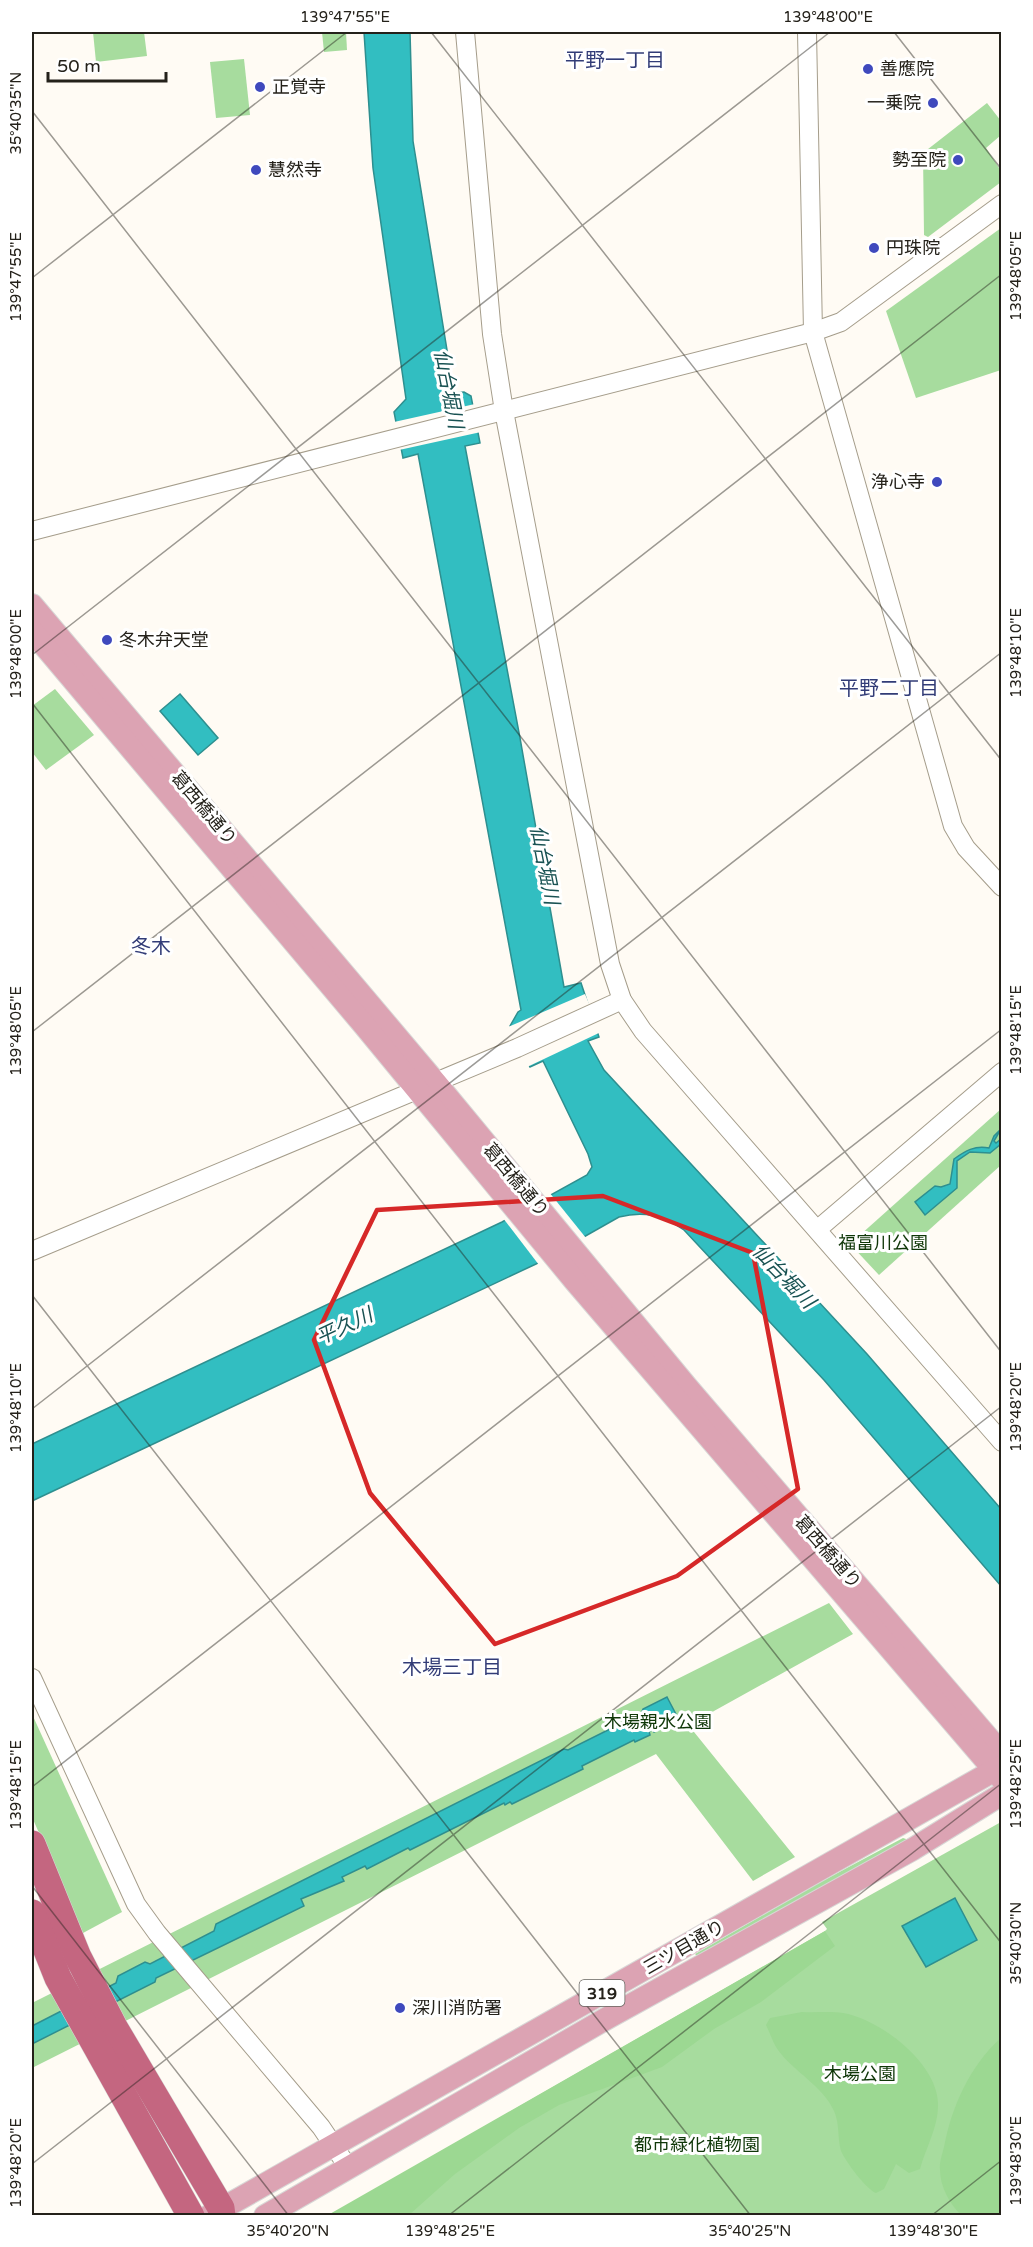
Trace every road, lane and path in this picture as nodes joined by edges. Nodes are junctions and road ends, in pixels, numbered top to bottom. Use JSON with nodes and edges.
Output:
{"nodes":[{"id":1,"x":465,"y":32,"type":"edge"},
{"id":2,"x":807,"y":32,"type":"edge"},
{"id":3,"x":1002,"y":204,"type":"edge"},
{"id":4,"x":813,"y":332,"type":"junction"},
{"id":5,"x":504,"y":411,"type":"junction"},
{"id":6,"x":32,"y":531,"type":"edge"},
{"id":7,"x":32,"y":605,"type":"edge"},
{"id":8,"x":32,"y":631,"type":"edge"},
{"id":9,"x":1002,"y":887,"type":"edge"},
{"id":10,"x":622,"y":1000,"type":"junction"},
{"id":11,"x":1002,"y":1072,"type":"edge"},
{"id":12,"x":426,"y":1086,"type":"junction"},
{"id":13,"x":818,"y":1229,"type":"junction"},
{"id":14,"x":32,"y":1251,"type":"edge"},
{"id":15,"x":1002,"y":1442,"type":"edge"},
{"id":16,"x":32,"y":1678,"type":"edge"},
{"id":17,"x":1000,"y":1767,"type":"edge"},
{"id":18,"x":1002,"y":1794,"type":"edge"},
{"id":19,"x":32,"y":1844,"type":"edge"},
{"id":20,"x":32,"y":1913,"type":"edge"},
{"id":21,"x":103,"y":2034,"type":"junction"},
{"id":22,"x":334,"y":2143,"type":"junction"},
{"id":23,"x":348,"y":2167,"type":"junction"},
{"id":24,"x":217,"y":2213,"type":"edge"},
{"id":25,"x":191,"y":2216,"type":"edge"},
{"id":26,"x":265,"y":2216,"type":"edge"}],
"edges":[{"from":1,"to":5,"type":"street"},
{"from":2,"to":4,"type":"street"},
{"from":3,"to":4,"type":"street"},
{"from":4,"to":5,"type":"street"},
{"from":4,"to":9,"type":"street"},
{"from":5,"to":6,"type":"street"},
{"from":5,"to":10,"type":"street"},
{"from":7,"to":12,"type":"main road","name":"葛西橋通り"},
{"from":8,"to":12,"type":"main road","name":"葛西橋通り"},
{"from":10,"to":12,"type":"street"},
{"from":10,"to":13,"type":"street"},
{"from":11,"to":13,"type":"street"},
{"from":12,"to":14,"type":"street"},
{"from":12,"to":17,"type":"main road","name":"葛西橋通り"},
{"from":13,"to":15,"type":"street"},
{"from":16,"to":22,"type":"street"},
{"from":17,"to":22,"type":"main road","name":"三ツ目通り","number":"319"},
{"from":18,"to":23,"type":"main road","name":"三ツ目通り","number":"319"},
{"from":19,"to":21,"type":"highway"},
{"from":20,"to":21,"type":"highway"},
{"from":21,"to":24,"type":"highway"},
{"from":21,"to":25,"type":"highway"},
{"from":22,"to":23,"type":"street"},
{"from":22,"to":24,"type":"main road","name":"三ツ目通り","number":"319"},
{"from":23,"to":26,"type":"main road","name":"三ツ目通り","number":"319"}]}
